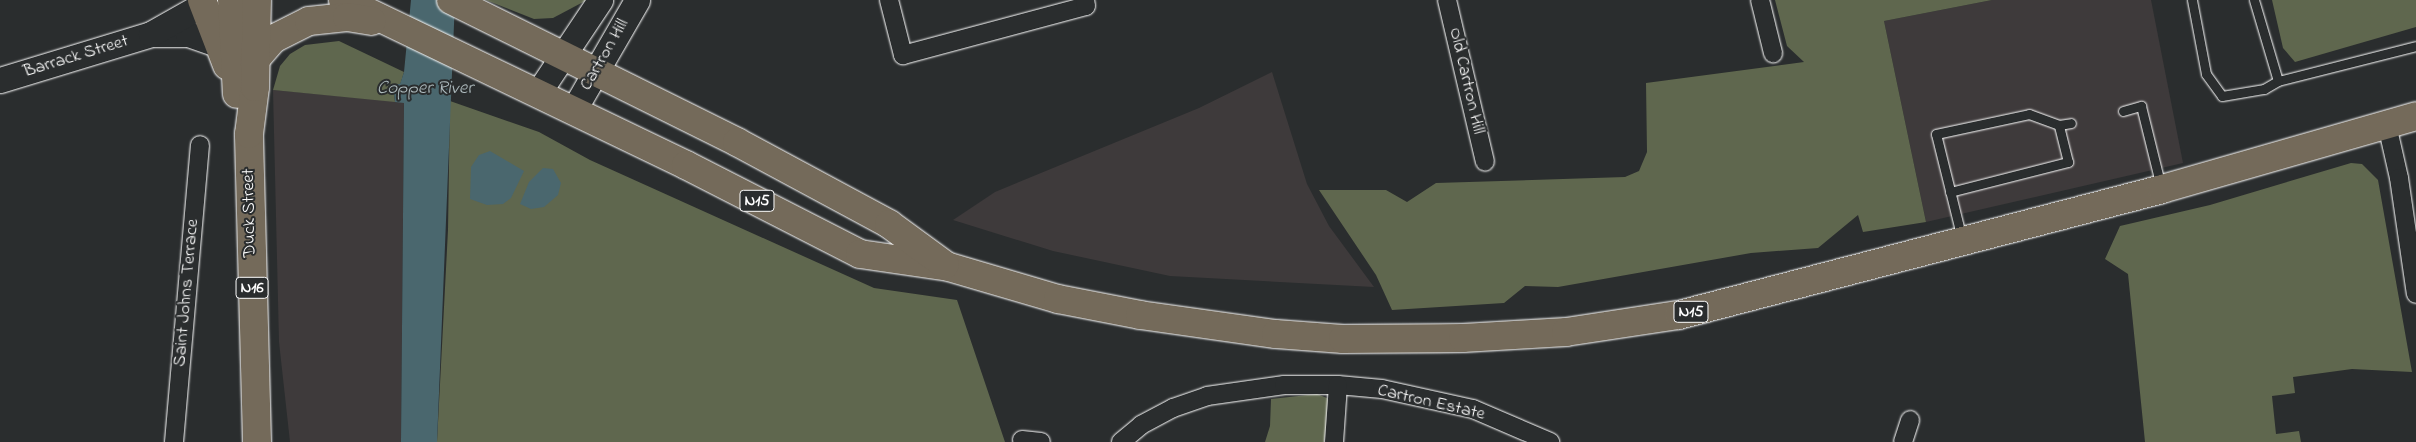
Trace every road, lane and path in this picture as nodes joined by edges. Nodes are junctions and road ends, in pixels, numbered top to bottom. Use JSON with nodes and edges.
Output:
{"nodes":[{"id":1,"x":232,"y":0,"type":"edge"},
{"id":2,"x":257,"y":0,"type":"edge"},
{"id":3,"x":343,"y":0,"type":"edge"},
{"id":4,"x":452,"y":0,"type":"edge"},
{"id":5,"x":600,"y":0,"type":"edge"},
{"id":6,"x":637,"y":0,"type":"edge"},
{"id":7,"x":889,"y":0,"type":"edge"},
{"id":8,"x":1085,"y":0,"type":"edge"},
{"id":9,"x":1447,"y":0,"type":"edge"},
{"id":10,"x":1760,"y":0,"type":"edge"},
{"id":11,"x":2192,"y":0,"type":"edge"},
{"id":12,"x":2254,"y":0,"type":"edge"},
{"id":13,"x":203,"y":2,"type":"edge"},
{"id":14,"x":398,"y":25,"type":"junction"},
{"id":15,"x":151,"y":34,"type":"junction"},
{"id":16,"x":220,"y":46,"type":"junction"},
{"id":17,"x":2416,"y":46,"type":"edge"},
{"id":18,"x":1773,"y":53,"type":"dead end"},
{"id":19,"x":563,"y":56,"type":"junction"},
{"id":20,"x":254,"y":61,"type":"junction"},
{"id":21,"x":596,"y":74,"type":"junction"},
{"id":22,"x":0,"y":80,"type":"edge"},
{"id":23,"x":2278,"y":81,"type":"junction"},
{"id":24,"x":236,"y":89,"type":"junction"},
{"id":25,"x":538,"y":93,"type":"junction"},
{"id":26,"x":2123,"y":110,"type":"dead end"},
{"id":27,"x":573,"y":111,"type":"junction"},
{"id":28,"x":2416,"y":116,"type":"edge"},
{"id":29,"x":2071,"y":123,"type":"dead end"},
{"id":30,"x":2387,"y":124,"type":"junction"},
{"id":31,"x":2060,"y":125,"type":"junction"},
{"id":32,"x":249,"y":134,"type":"junction"},
{"id":33,"x":200,"y":145,"type":"dead end"},
{"id":34,"x":1485,"y":162,"type":"dead end"},
{"id":35,"x":2162,"y":189,"type":"junction"},
{"id":36,"x":1950,"y":192,"type":"junction"},
{"id":37,"x":1963,"y":242,"type":"junction"},
{"id":38,"x":948,"y":267,"type":"junction"},
{"id":39,"x":2416,"y":294,"type":"edge"},
{"id":40,"x":1338,"y":385,"type":"junction"},
{"id":41,"x":1910,"y":420,"type":"dead end"},
{"id":42,"x":1022,"y":440,"type":"dead end"},
{"id":43,"x":174,"y":442,"type":"edge"},
{"id":44,"x":257,"y":442,"type":"edge"},
{"id":45,"x":1041,"y":442,"type":"edge"},
{"id":46,"x":1121,"y":442,"type":"edge"},
{"id":47,"x":1334,"y":442,"type":"edge"},
{"id":48,"x":1550,"y":442,"type":"edge"},
{"id":49,"x":1903,"y":442,"type":"edge"}],
"edges":[{"from":1,"to":24,"type":"highway","name":"Duck Street","number":"N16"},
{"from":2,"to":20,"type":"highway","name":"Duck Street","number":"N16"},
{"from":3,"to":14,"type":"highway","number":"N15"},
{"from":4,"to":19,"type":"highway","number":"N15"},
{"from":5,"to":19,"type":"street","name":"Cartron Hill"},
{"from":6,"to":21,"type":"street","name":"Cartron Hill"},
{"from":7,"to":8,"type":"street"},
{"from":9,"to":34,"type":"street","name":"Old Cartron Hill"},
{"from":10,"to":18,"type":"street"},
{"from":11,"to":23,"type":"lane"},
{"from":12,"to":23,"type":"lane"},
{"from":13,"to":15,"type":"street","name":"Barrack Street"},
{"from":13,"to":16,"type":"highway"},
{"from":14,"to":20,"type":"highway"},
{"from":14,"to":25,"type":"highway","number":"N15"},
{"from":15,"to":16,"type":"street","name":"Barrack Street"},
{"from":15,"to":22,"type":"street","name":"Barrack Street"},
{"from":16,"to":24,"type":"highway"},
{"from":17,"to":23,"type":"lane"},
{"from":19,"to":21,"type":"highway","number":"N15"},
{"from":19,"to":25,"type":"street","name":"Cartron Hill"},
{"from":20,"to":32,"type":"highway","name":"Duck Street","number":"N16"},
{"from":21,"to":27,"type":"street","name":"Cartron Hill"},
{"from":21,"to":38,"type":"highway","number":"N15"},
{"from":24,"to":32,"type":"highway","name":"Duck Street","number":"N16"},
{"from":25,"to":27,"type":"highway","number":"N15"},
{"from":26,"to":35,"type":"lane"},
{"from":27,"to":38,"type":"highway","number":"N15"},
{"from":28,"to":30,"type":"highway","number":"N15"},
{"from":29,"to":31,"type":"lane"},
{"from":30,"to":35,"type":"highway","number":"N15"},
{"from":30,"to":39,"type":"street"},
{"from":31,"to":36,"type":"lane"},
{"from":31,"to":36,"type":"lane"},
{"from":32,"to":44,"type":"highway","name":"Duck Street","number":"N16"},
{"from":33,"to":43,"type":"street","name":"Saint Johns Terrace"},
{"from":35,"to":37,"type":"highway","number":"N15"},
{"from":36,"to":37,"type":"lane"},
{"from":37,"to":38,"type":"highway","number":"N15"},
{"from":40,"to":46,"type":"street","name":"Cartron Estate"},
{"from":40,"to":47,"type":"street"},
{"from":40,"to":48,"type":"street","name":"Cartron Estate"},
{"from":41,"to":49,"type":"street"},
{"from":42,"to":45,"type":"street"}]}
